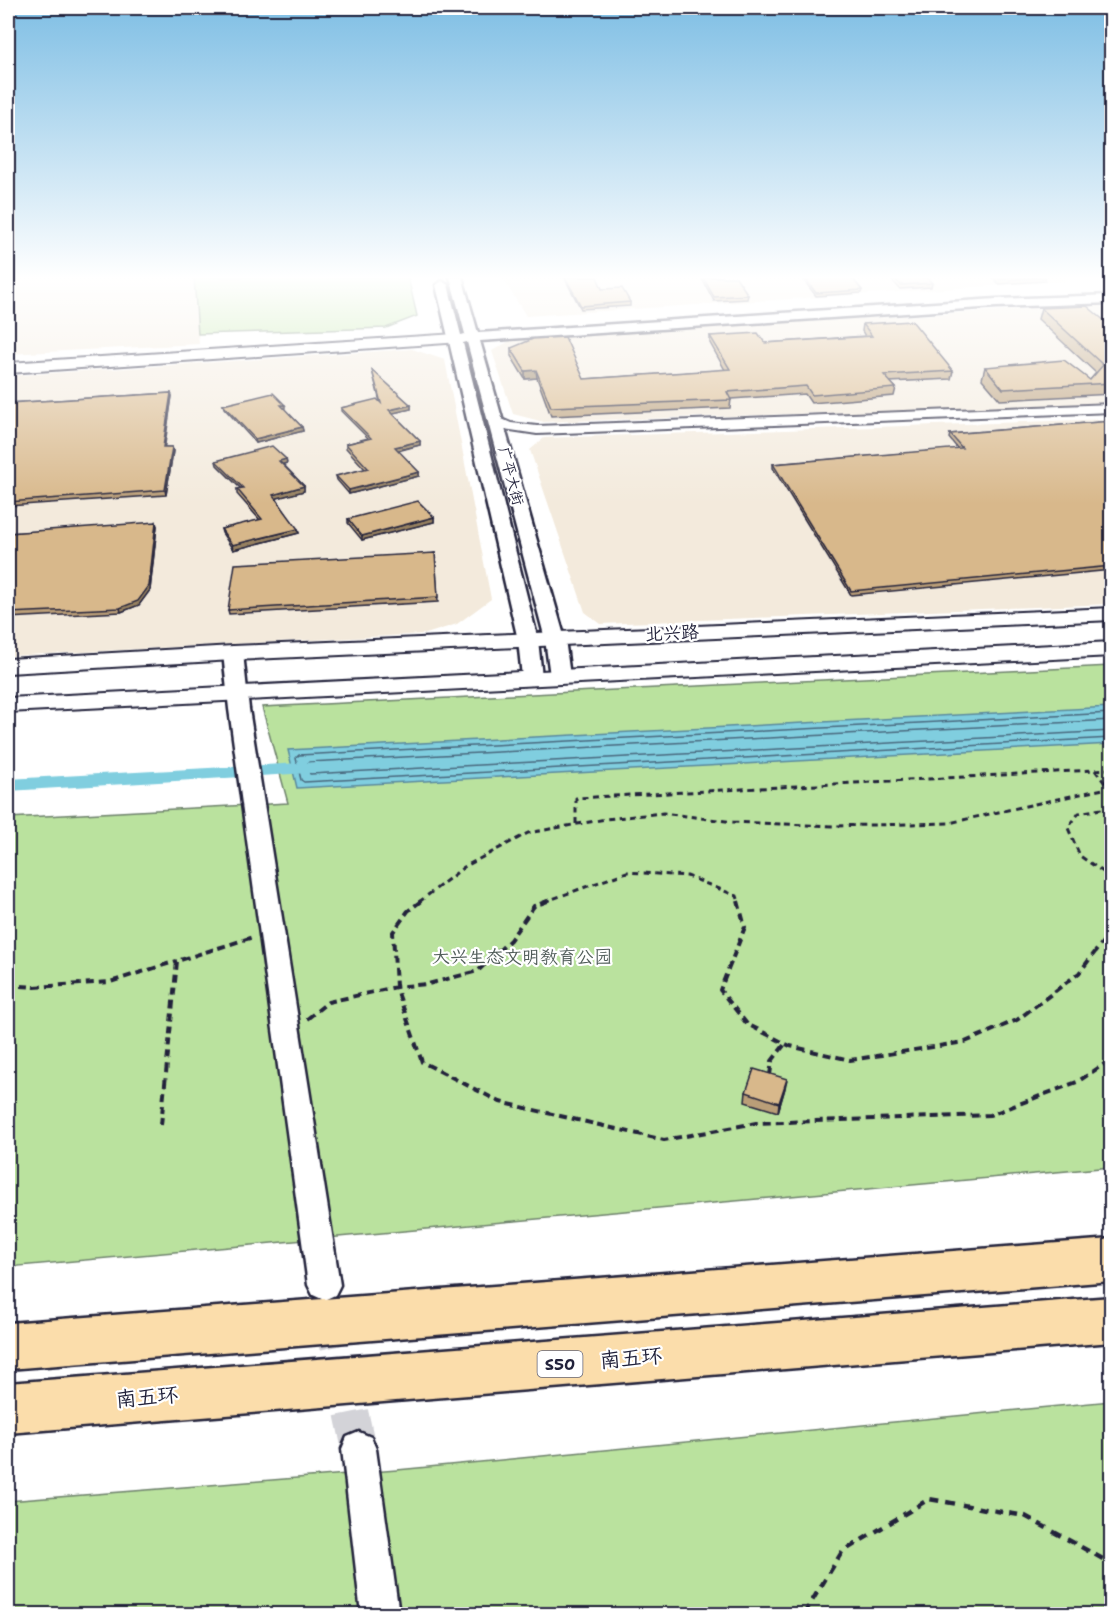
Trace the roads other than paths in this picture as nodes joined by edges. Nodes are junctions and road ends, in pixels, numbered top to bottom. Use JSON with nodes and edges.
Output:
{"nodes":[{"id":1,"x":182,"y":353,"type":"edge"},
{"id":2,"x":226,"y":353,"type":"edge"},
{"id":3,"x":467,"y":353,"type":"edge"},
{"id":4,"x":469,"y":353,"type":"edge"},
{"id":5,"x":8,"y":363,"type":"edge"},
{"id":6,"x":8,"y":368,"type":"edge"},
{"id":7,"x":1112,"y":408,"type":"edge"},
{"id":8,"x":495,"y":420,"type":"junction"},
{"id":9,"x":537,"y":430,"type":"junction"},
{"id":10,"x":503,"y":448,"type":"junction"},
{"id":11,"x":1112,"y":614,"type":"edge"},
{"id":12,"x":555,"y":639,"type":"junction"},
{"id":13,"x":528,"y":640,"type":"junction"},
{"id":14,"x":1112,"y":649,"type":"edge"},
{"id":15,"x":233,"y":653,"type":"junction"},
{"id":16,"x":8,"y":666,"type":"edge"},
{"id":17,"x":560,"y":676,"type":"junction"},
{"id":18,"x":532,"y":677,"type":"junction"},
{"id":19,"x":238,"y":700,"type":"junction"},
{"id":20,"x":8,"y":705,"type":"edge"},
{"id":21,"x":1112,"y":1260,"type":"edge"},
{"id":22,"x":324,"y":1285,"type":"dead end"},
{"id":23,"x":1112,"y":1319,"type":"edge"},
{"id":24,"x":8,"y":1346,"type":"edge"},
{"id":25,"x":8,"y":1408,"type":"edge"},
{"id":26,"x":359,"y":1449,"type":"tunnel mouth"},
{"id":27,"x":380,"y":1614,"type":"edge"}],
"edges":[{"from":1,"to":5,"type":"main road"},
{"from":2,"to":6,"type":"main road"},
{"from":3,"to":13,"type":"street","name":"广平大街"},
{"from":4,"to":8,"type":"street","name":"广平大街"},
{"from":7,"to":9,"type":"street"},
{"from":8,"to":9,"type":"street"},
{"from":8,"to":10,"type":"street","name":"广平大街"},
{"from":9,"to":10,"type":"street"},
{"from":10,"to":12,"type":"street","name":"广平大街"},
{"from":11,"to":12,"type":"main road","name":"北兴路"},
{"from":12,"to":13,"type":"main road","name":"北兴路"},
{"from":12,"to":17,"type":"street","name":"广平大街"},
{"from":13,"to":15,"type":"main road","name":"北兴路"},
{"from":13,"to":18,"type":"street","name":"广平大街"},
{"from":14,"to":17,"type":"main road","name":"北兴路"},
{"from":15,"to":16,"type":"main road","name":"北兴路"},
{"from":15,"to":19,"type":"street"},
{"from":17,"to":18,"type":"main road","name":"北兴路"},
{"from":18,"to":19,"type":"main road","name":"北兴路"},
{"from":19,"to":20,"type":"main road","name":"北兴路"},
{"from":19,"to":22,"type":"street"},
{"from":21,"to":24,"type":"highway"},
{"from":23,"to":25,"type":"highway","name":"南五环","number":"S50"},
{"from":26,"to":27,"type":"street"}]}
